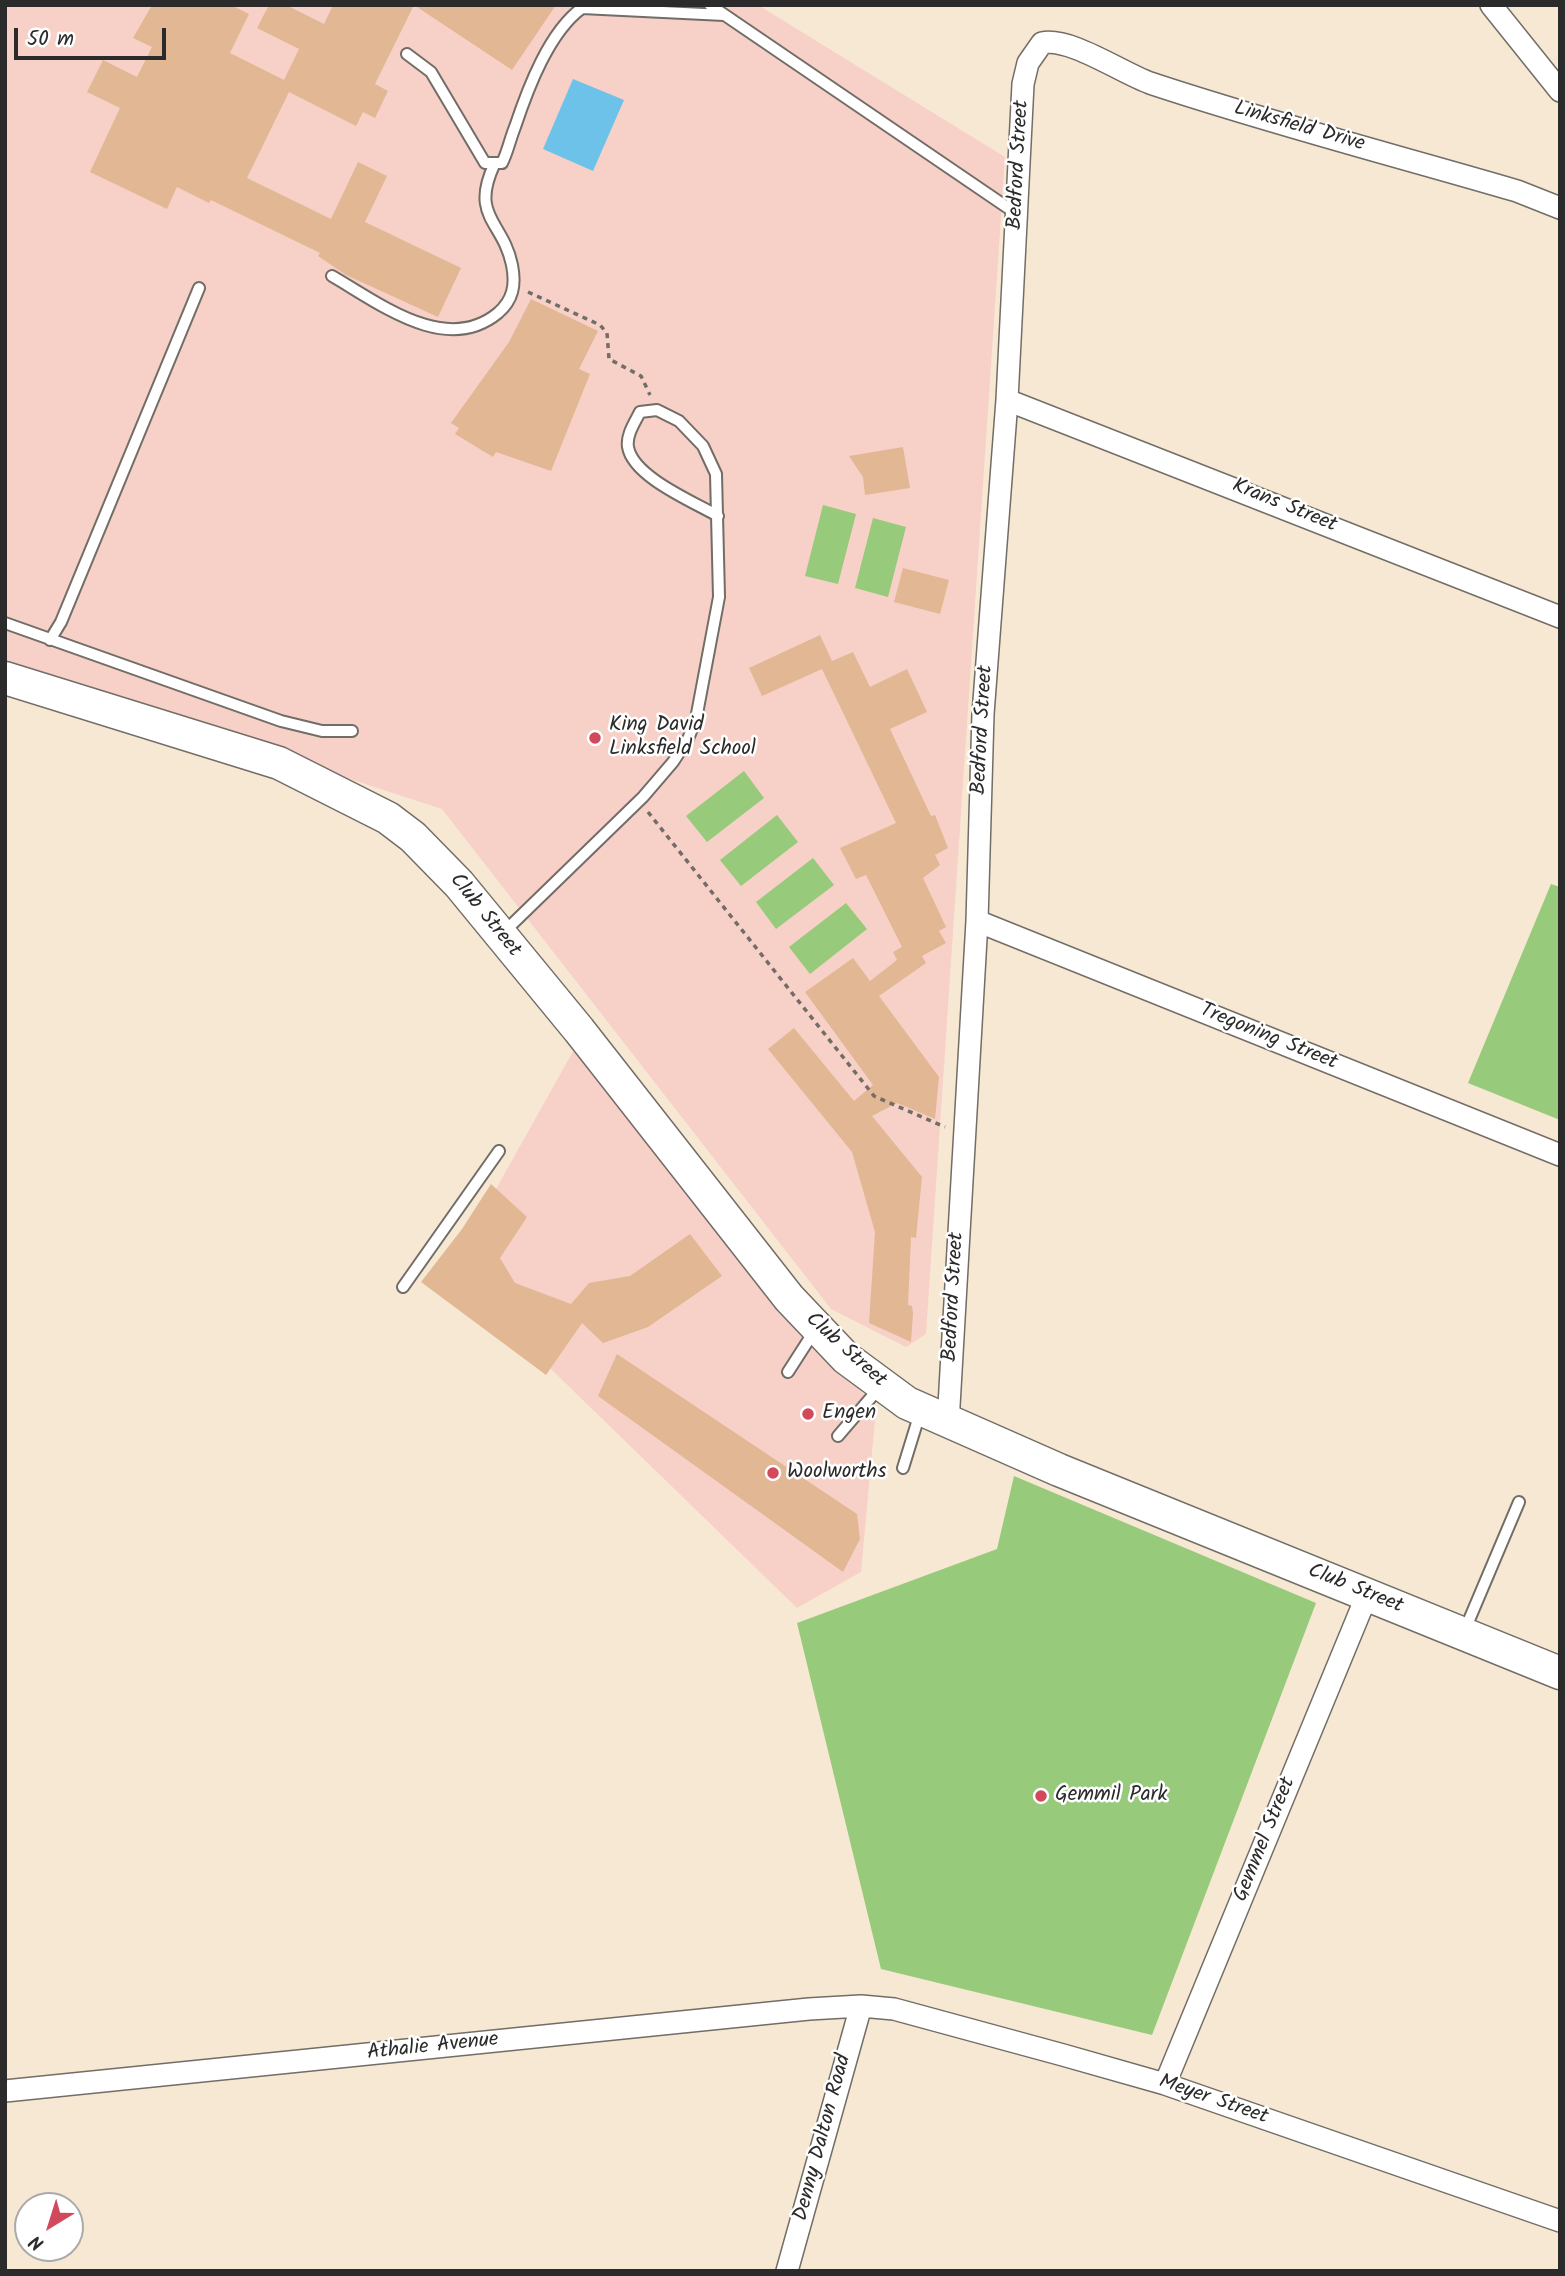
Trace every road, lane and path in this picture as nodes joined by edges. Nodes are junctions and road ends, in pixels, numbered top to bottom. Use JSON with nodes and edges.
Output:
{"nodes":[{"id":1,"x":710,"y":5,"type":"edge"},
{"id":2,"x":1491,"y":5,"type":"edge"},
{"id":3,"x":724,"y":15,"type":"junction"},
{"id":4,"x":1042,"y":43,"type":"joint"},
{"id":5,"x":407,"y":54,"type":"dead end"},
{"id":6,"x":1560,"y":92,"type":"edge"},
{"id":7,"x":494,"y":165,"type":"junction"},
{"id":8,"x":1560,"y":208,"type":"edge"},
{"id":9,"x":1017,"y":215,"type":"junction"},
{"id":10,"x":332,"y":276,"type":"dead end"},
{"id":11,"x":199,"y":288,"type":"dead end"},
{"id":12,"x":509,"y":303,"type":"junction"},
{"id":13,"x":1007,"y":400,"type":"junction"},
{"id":14,"x":657,"y":410,"type":"junction"},
{"id":15,"x":718,"y":516,"type":"junction"},
{"id":16,"x":1560,"y":617,"type":"edge"},
{"id":17,"x":5,"y":622,"type":"edge"},
{"id":18,"x":50,"y":640,"type":"junction"},
{"id":19,"x":5,"y":678,"type":"edge"},
{"id":20,"x":5,"y":699,"type":"edge"},
{"id":21,"x":352,"y":731,"type":"dead end"},
{"id":22,"x":313,"y":780,"type":"junction"},
{"id":23,"x":639,"y":801,"type":"junction"},
{"id":24,"x":976,"y":921,"type":"junction"},
{"id":25,"x":500,"y":936,"type":"junction"},
{"id":26,"x":963,"y":1135,"type":"junction"},
{"id":27,"x":499,"y":1151,"type":"dead end"},
{"id":28,"x":1560,"y":1155,"type":"edge"},
{"id":29,"x":403,"y":1287,"type":"dead end"},
{"id":30,"x":816,"y":1328,"type":"junction"},
{"id":31,"x":788,"y":1372,"type":"dead end"},
{"id":32,"x":881,"y":1385,"type":"junction"},
{"id":33,"x":934,"y":1417,"type":"junction"},
{"id":34,"x":838,"y":1436,"type":"dead end"},
{"id":35,"x":903,"y":1468,"type":"dead end"},
{"id":36,"x":1519,"y":1502,"type":"dead end"},
{"id":37,"x":1367,"y":1595,"type":"junction"},
{"id":38,"x":1463,"y":1634,"type":"junction"},
{"id":39,"x":1560,"y":1673,"type":"edge"},
{"id":40,"x":860,"y":2006,"type":"junction"},
{"id":41,"x":1165,"y":2084,"type":"junction"},
{"id":42,"x":5,"y":2091,"type":"edge"},
{"id":43,"x":1560,"y":2221,"type":"edge"},
{"id":44,"x":787,"y":2271,"type":"edge"}],
"edges":[{"from":1,"to":3,"type":"lane"},
{"from":2,"to":6,"type":"street"},
{"from":3,"to":7,"type":"lane"},
{"from":3,"to":9,"type":"lane"},
{"from":4,"to":8,"type":"street","name":"Linksfield Drive"},
{"from":4,"to":9,"type":"street","name":"Bedford Street"},
{"from":5,"to":7,"type":"lane"},
{"from":7,"to":12,"type":"lane"},
{"from":9,"to":13,"type":"street","name":"Bedford Street"},
{"from":10,"to":12,"type":"lane"},
{"from":11,"to":18,"type":"lane"},
{"from":12,"to":14,"type":"path"},
{"from":13,"to":16,"type":"street","name":"Krans Street"},
{"from":13,"to":24,"type":"street","name":"Bedford Street"},
{"from":14,"to":15,"type":"lane"},
{"from":14,"to":15,"type":"lane"},
{"from":15,"to":23,"type":"lane"},
{"from":17,"to":18,"type":"lane"},
{"from":18,"to":21,"type":"lane"},
{"from":19,"to":22,"type":"main road","name":"Club Street"},
{"from":20,"to":22,"type":"main road","name":"Club Street"},
{"from":22,"to":25,"type":"main road","name":"Club Street"},
{"from":23,"to":25,"type":"lane"},
{"from":23,"to":26,"type":"path"},
{"from":24,"to":26,"type":"street","name":"Bedford Street"},
{"from":24,"to":28,"type":"street","name":"Tregoning Street"},
{"from":25,"to":30,"type":"main road","name":"Club Street"},
{"from":26,"to":33,"type":"street","name":"Bedford Street"},
{"from":27,"to":29,"type":"lane"},
{"from":30,"to":31,"type":"lane"},
{"from":30,"to":32,"type":"main road","name":"Club Street"},
{"from":32,"to":33,"type":"main road","name":"Club Street"},
{"from":32,"to":34,"type":"lane"},
{"from":33,"to":35,"type":"lane"},
{"from":33,"to":37,"type":"main road","name":"Club Street"},
{"from":36,"to":38,"type":"lane"},
{"from":37,"to":38,"type":"main road","name":"Club Street"},
{"from":37,"to":41,"type":"street","name":"Gemmel Street"},
{"from":38,"to":39,"type":"main road","name":"Club Street"},
{"from":40,"to":41,"type":"street","name":"Meyer Street"},
{"from":40,"to":42,"type":"street","name":"Athalie Avenue"},
{"from":40,"to":44,"type":"street","name":"Denny Dalton Road"},
{"from":41,"to":43,"type":"street","name":"Meyer Street"}]}
